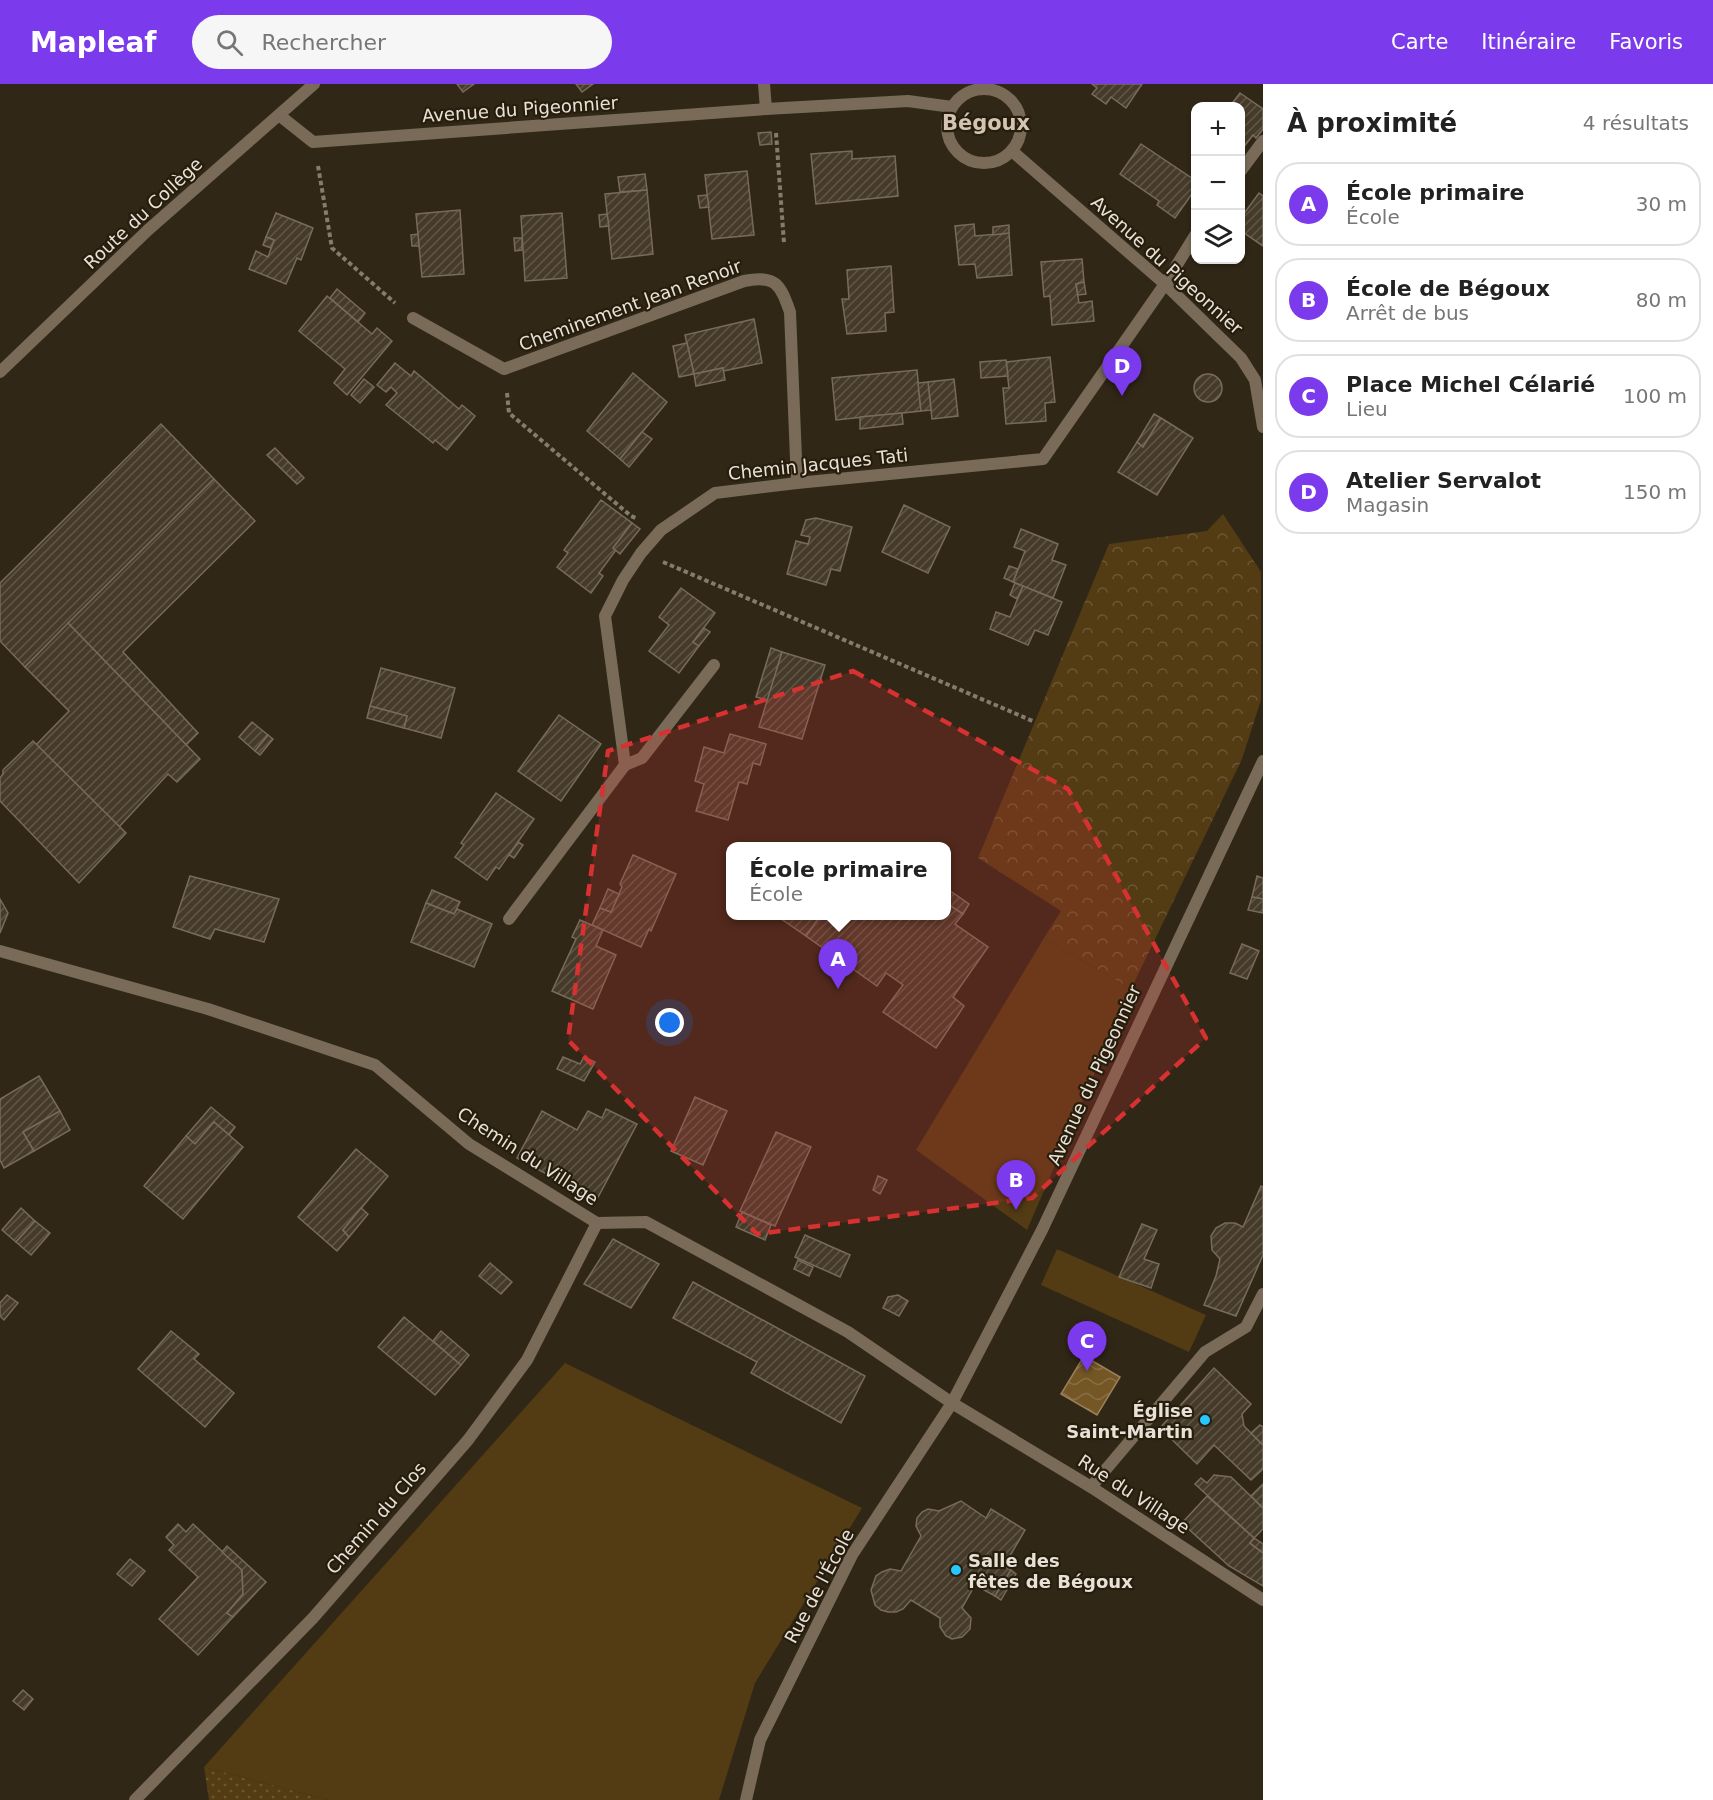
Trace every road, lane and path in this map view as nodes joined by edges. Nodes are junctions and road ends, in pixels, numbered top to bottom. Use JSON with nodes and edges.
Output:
{"nodes":[{"id":1,"x":314,"y":84,"type":"edge"},
{"id":2,"x":764,"y":84,"type":"edge"},
{"id":3,"x":1006,"y":89,"type":"edge"},
{"id":4,"x":952,"y":107,"type":"junction"},
{"id":5,"x":766,"y":109,"type":"junction"},
{"id":6,"x":279,"y":115,"type":"junction"},
{"id":7,"x":1263,"y":141,"type":"edge"},
{"id":8,"x":313,"y":142,"type":"junction"},
{"id":9,"x":1012,"y":151,"type":"junction"},
{"id":10,"x":1245,"y":165,"type":"edge"},
{"id":11,"x":1191,"y":242,"type":"edge"},
{"id":12,"x":784,"y":243,"type":"dead end"},
{"id":13,"x":1165,"y":284,"type":"junction"},
{"id":14,"x":413,"y":318,"type":"joint"},
{"id":15,"x":504,"y":369,"type":"junction"},
{"id":16,"x":0,"y":372,"type":"edge"},
{"id":17,"x":1263,"y":427,"type":"edge"},
{"id":18,"x":797,"y":483,"type":"junction"},
{"id":19,"x":661,"y":530,"type":"junction"},
{"id":20,"x":641,"y":553,"type":"junction"},
{"id":21,"x":714,"y":665,"type":"dead end"},
{"id":22,"x":1035,"y":722,"type":"dead end"},
{"id":23,"x":1263,"y":760,"type":"edge"},
{"id":24,"x":625,"y":765,"type":"junction"},
{"id":25,"x":509,"y":919,"type":"dead end"},
{"id":26,"x":0,"y":951,"type":"edge"},
{"id":27,"x":597,"y":1223,"type":"junction"},
{"id":28,"x":1263,"y":1294,"type":"edge"},
{"id":29,"x":952,"y":1403,"type":"junction"},
{"id":30,"x":1091,"y":1487,"type":"junction"},
{"id":31,"x":1263,"y":1600,"type":"edge"},
{"id":32,"x":135,"y":1800,"type":"edge"},
{"id":33,"x":746,"y":1800,"type":"edge"}],
"edges":[{"from":1,"to":6,"type":"street","name":"Route du Collège"},
{"from":2,"to":5,"type":"street"},
{"from":3,"to":4,"type":"street"},
{"from":3,"to":9,"type":"street"},
{"from":4,"to":5,"type":"street","name":"Avenue du Pigeonnier"},
{"from":4,"to":9,"type":"street"},
{"from":5,"to":8,"type":"street","name":"Avenue du Pigeonnier"},
{"from":5,"to":12,"type":"path"},
{"from":6,"to":8,"type":"street"},
{"from":6,"to":16,"type":"street","name":"Route du Collège"},
{"from":7,"to":10,"type":"street"},
{"from":8,"to":14,"type":"path"},
{"from":9,"to":13,"type":"street","name":"Avenue du Pigeonnier"},
{"from":11,"to":13,"type":"street","name":"Chemin Jacques Tati"},
{"from":13,"to":17,"type":"street","name":"Avenue du Pigeonnier"},
{"from":13,"to":18,"type":"street","name":"Chemin Jacques Tati"},
{"from":14,"to":15,"type":"street","name":"Cheminement Jean Renoir"},
{"from":15,"to":18,"type":"street","name":"Cheminement Jean Renoir"},
{"from":15,"to":19,"type":"path"},
{"from":18,"to":19,"type":"street","name":"Chemin Jacques Tati"},
{"from":19,"to":20,"type":"street","name":"Chemin Jacques Tati"},
{"from":20,"to":22,"type":"path"},
{"from":20,"to":24,"type":"street","name":"Chemin Jacques Tati"},
{"from":21,"to":24,"type":"street"},
{"from":23,"to":29,"type":"street","name":"Avenue du Pigeonnier"},
{"from":24,"to":25,"type":"street"},
{"from":26,"to":27,"type":"street","name":"Chemin du Village"},
{"from":27,"to":29,"type":"street","name":"Chemin du Village"},
{"from":27,"to":32,"type":"street","name":"Chemin du Clos"},
{"from":28,"to":30,"type":"street"},
{"from":29,"to":30,"type":"street","name":"Rue du Village"},
{"from":29,"to":33,"type":"street","name":"Rue de l'École"},
{"from":30,"to":31,"type":"street","name":"Rue du Village"}]}
